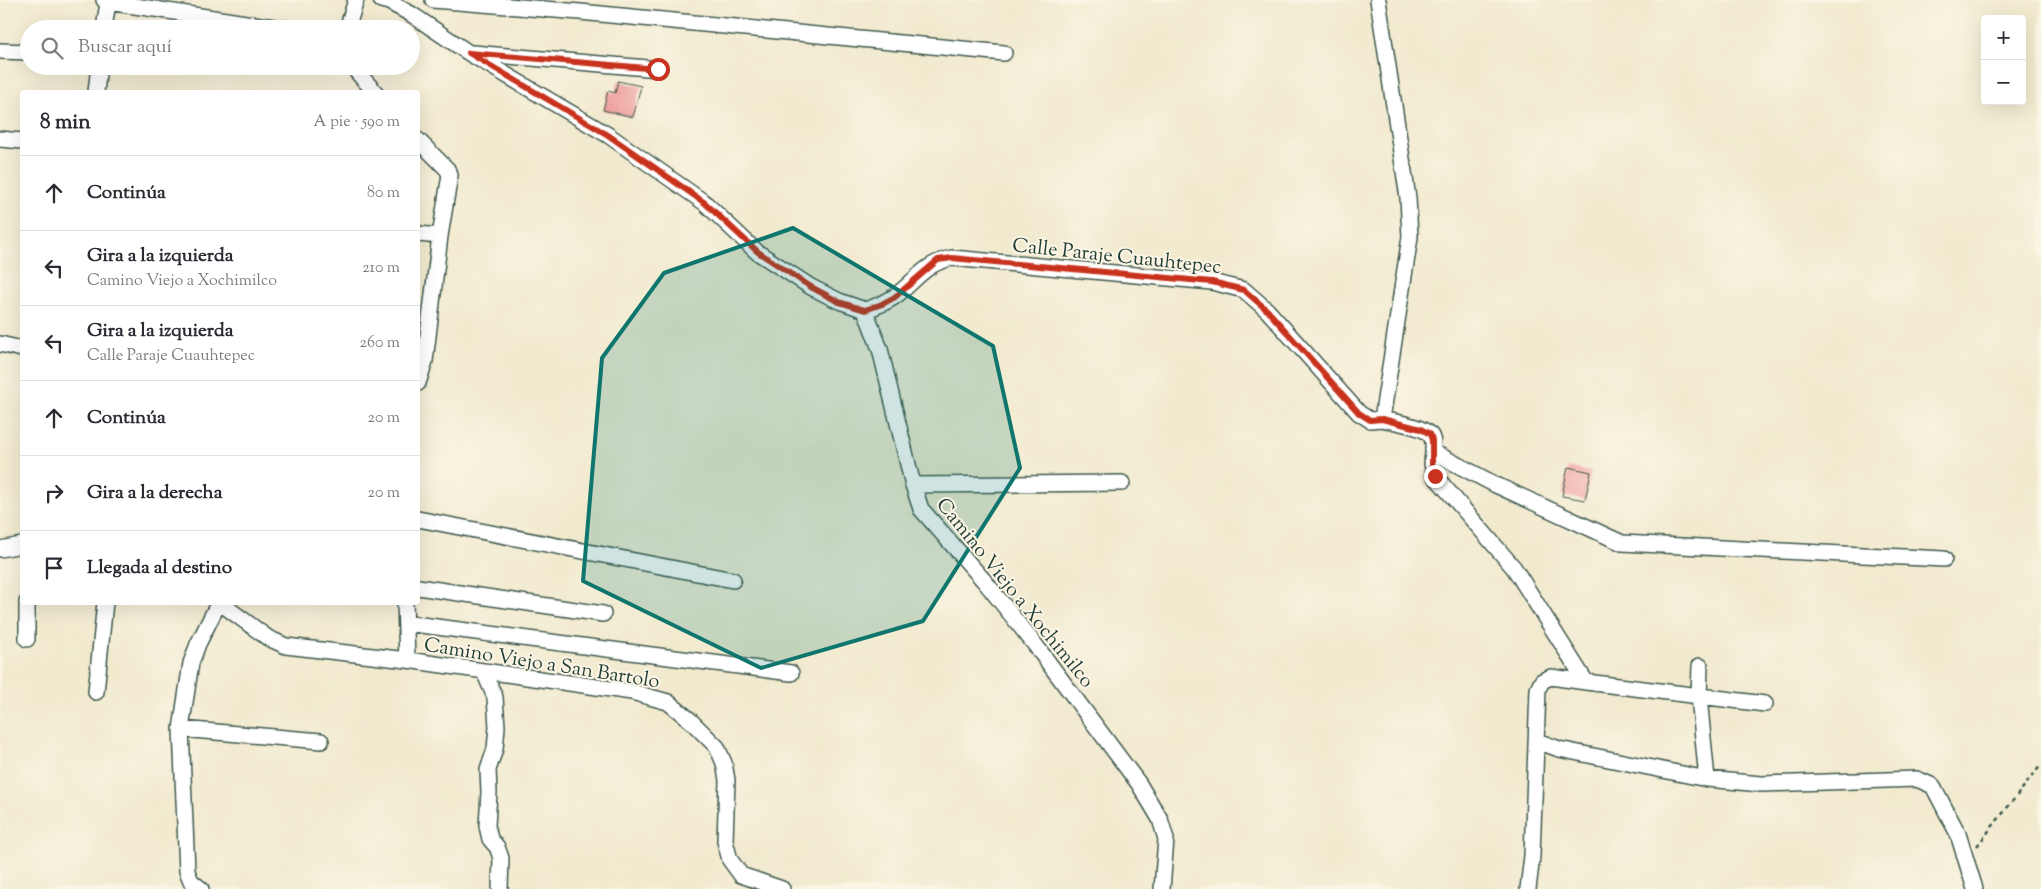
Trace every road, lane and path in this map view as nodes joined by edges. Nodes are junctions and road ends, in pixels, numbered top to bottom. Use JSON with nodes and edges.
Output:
{"nodes":[{"id":1,"x":356,"y":0,"type":"edge"},
{"id":2,"x":433,"y":0,"type":"edge"},
{"id":3,"x":1378,"y":0,"type":"edge"},
{"id":4,"x":106,"y":1,"type":"edge"},
{"id":5,"x":390,"y":1,"type":"edge"},
{"id":6,"x":580,"y":6,"type":"edge"},
{"id":7,"x":105,"y":20,"type":"edge"},
{"id":8,"x":229,"y":20,"type":"edge"},
{"id":9,"x":350,"y":20,"type":"edge"},
{"id":10,"x":420,"y":20,"type":"edge"},
{"id":11,"x":420,"y":20,"type":"edge"},
{"id":12,"x":0,"y":51,"type":"edge"},
{"id":13,"x":20,"y":52,"type":"edge"},
{"id":14,"x":469,"y":53,"type":"junction"},
{"id":15,"x":1004,"y":53,"type":"dead end"},
{"id":16,"x":658,"y":69,"type":"dead end"},
{"id":17,"x":98,"y":75,"type":"edge"},
{"id":18,"x":360,"y":75,"type":"edge"},
{"id":19,"x":96,"y":90,"type":"edge"},
{"id":20,"x":373,"y":90,"type":"edge"},
{"id":21,"x":0,"y":139,"type":"edge"},
{"id":22,"x":20,"y":141,"type":"edge"},
{"id":23,"x":420,"y":142,"type":"edge"},
{"id":24,"x":420,"y":234,"type":"edge"},
{"id":25,"x":440,"y":236,"type":"junction"},
{"id":26,"x":865,"y":310,"type":"junction"},
{"id":27,"x":0,"y":344,"type":"edge"},
{"id":28,"x":20,"y":348,"type":"edge"},
{"id":29,"x":420,"y":375,"type":"edge"},
{"id":30,"x":1382,"y":419,"type":"junction"},
{"id":31,"x":1433,"y":452,"type":"junction"},
{"id":32,"x":1122,"y":483,"type":"dead end"},
{"id":33,"x":913,"y":485,"type":"junction"},
{"id":34,"x":420,"y":519,"type":"edge"},
{"id":35,"x":20,"y":545,"type":"edge"},
{"id":36,"x":0,"y":549,"type":"edge"},
{"id":37,"x":1944,"y":559,"type":"dead end"},
{"id":38,"x":733,"y":580,"type":"dead end"},
{"id":39,"x":420,"y":587,"type":"edge"},
{"id":40,"x":27,"y":605,"type":"edge"},
{"id":41,"x":105,"y":605,"type":"edge"},
{"id":42,"x":218,"y":605,"type":"edge"},
{"id":43,"x":223,"y":605,"type":"edge"},
{"id":44,"x":405,"y":605,"type":"edge"},
{"id":45,"x":603,"y":614,"type":"dead end"},
{"id":46,"x":406,"y":623,"type":"junction"},
{"id":47,"x":27,"y":639,"type":"dead end"},
{"id":48,"x":407,"y":660,"type":"junction"},
{"id":49,"x":1700,"y":666,"type":"dead end"},
{"id":50,"x":484,"y":672,"type":"junction"},
{"id":51,"x":792,"y":673,"type":"dead end"},
{"id":52,"x":1586,"y":682,"type":"junction"},
{"id":53,"x":96,"y":692,"type":"dead end"},
{"id":54,"x":1699,"y":697,"type":"junction"},
{"id":55,"x":1765,"y":704,"type":"dead end"},
{"id":56,"x":181,"y":729,"type":"junction"},
{"id":57,"x":321,"y":741,"type":"dead end"},
{"id":58,"x":1537,"y":741,"type":"junction"},
{"id":59,"x":2041,"y":765,"type":"edge"},
{"id":60,"x":1706,"y":779,"type":"junction"},
{"id":61,"x":1966,"y":860,"type":"junction"},
{"id":62,"x":204,"y":889,"type":"edge"},
{"id":63,"x":500,"y":889,"type":"edge"},
{"id":64,"x":782,"y":889,"type":"edge"},
{"id":65,"x":1162,"y":889,"type":"edge"},
{"id":66,"x":1528,"y":889,"type":"edge"},
{"id":67,"x":1975,"y":889,"type":"edge"}],
"edges":[{"from":1,"to":9,"type":"street"},
{"from":2,"to":6,"type":"street"},
{"from":3,"to":30,"type":"street"},
{"from":4,"to":7,"type":"street"},
{"from":4,"to":8,"type":"street"},
{"from":5,"to":10,"type":"street"},
{"from":6,"to":15,"type":"street"},
{"from":11,"to":14,"type":"street"},
{"from":12,"to":13,"type":"street"},
{"from":14,"to":16,"type":"street"},
{"from":14,"to":26,"type":"street"},
{"from":17,"to":19,"type":"street"},
{"from":18,"to":20,"type":"street"},
{"from":21,"to":22,"type":"street"},
{"from":23,"to":25,"type":"street"},
{"from":24,"to":25,"type":"street"},
{"from":25,"to":29,"type":"street"},
{"from":26,"to":30,"type":"street","name":"Calle Paraje Cuauhtepec"},
{"from":26,"to":33,"type":"street","name":"Camino Viejo a Xochimilco"},
{"from":27,"to":28,"type":"street"},
{"from":30,"to":31,"type":"street","name":"Calle Paraje Cuauhtepec"},
{"from":31,"to":37,"type":"street"},
{"from":31,"to":52,"type":"street"},
{"from":32,"to":33,"type":"street"},
{"from":33,"to":65,"type":"street","name":"Camino Viejo a Xochimilco"},
{"from":34,"to":38,"type":"street"},
{"from":35,"to":36,"type":"street"},
{"from":39,"to":45,"type":"street"},
{"from":40,"to":47,"type":"street"},
{"from":41,"to":53,"type":"street"},
{"from":42,"to":56,"type":"street"},
{"from":43,"to":48,"type":"street"},
{"from":44,"to":46,"type":"street"},
{"from":46,"to":48,"type":"street"},
{"from":46,"to":51,"type":"street"},
{"from":48,"to":50,"type":"street","name":"Camino Viejo a San Bartolo"},
{"from":49,"to":54,"type":"street"},
{"from":50,"to":63,"type":"street"},
{"from":50,"to":64,"type":"street","name":"Camino Viejo a San Bartolo"},
{"from":52,"to":54,"type":"street"},
{"from":52,"to":58,"type":"street"},
{"from":54,"to":55,"type":"street"},
{"from":54,"to":60,"type":"street"},
{"from":56,"to":57,"type":"street"},
{"from":56,"to":62,"type":"street"},
{"from":58,"to":60,"type":"street"},
{"from":58,"to":66,"type":"street"},
{"from":59,"to":61,"type":"path"},
{"from":60,"to":61,"type":"street"},
{"from":61,"to":67,"type":"street"}]}
